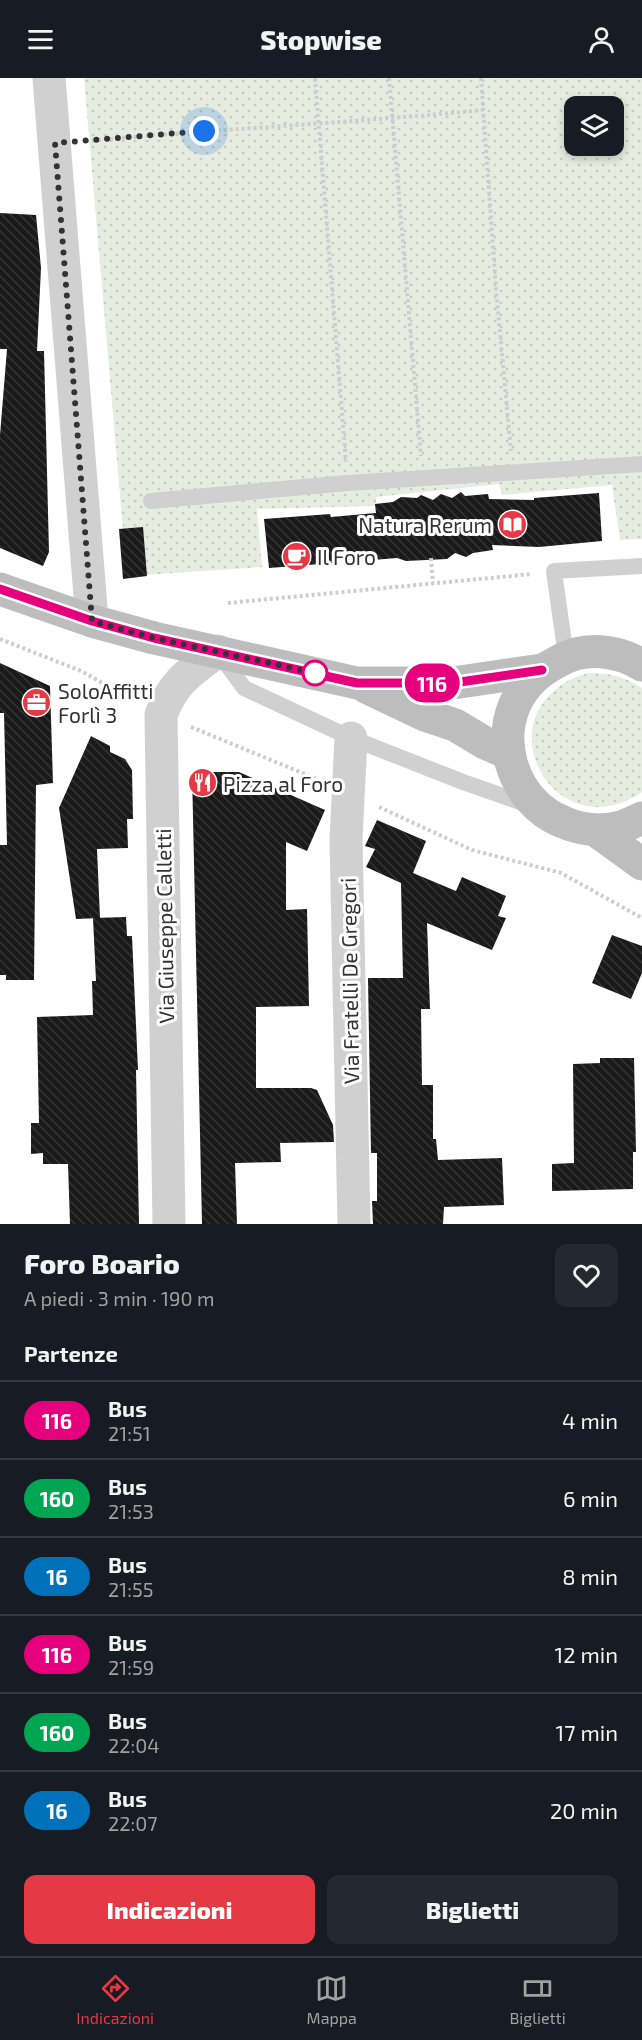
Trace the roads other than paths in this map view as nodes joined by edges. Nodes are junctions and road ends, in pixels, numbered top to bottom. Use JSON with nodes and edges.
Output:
{"nodes":[{"id":1,"x":49,"y":78,"type":"edge"},
{"id":2,"x":642,"y":464,"type":"edge"},
{"id":3,"x":151,"y":501,"type":"dead end"},
{"id":4,"x":642,"y":566,"type":"edge"},
{"id":5,"x":0,"y":589,"type":"edge"},
{"id":6,"x":92,"y":621,"type":"junction"},
{"id":7,"x":218,"y":651,"type":"junction"},
{"id":8,"x":639,"y":660,"type":"edge"},
{"id":9,"x":554,"y":663,"type":"junction"},
{"id":10,"x":357,"y":683,"type":"junction"},
{"id":11,"x":351,"y":738,"type":"junction"},
{"id":12,"x":508,"y":753,"type":"junction"},
{"id":13,"x":538,"y":808,"type":"junction"},
{"id":14,"x":642,"y":818,"type":"edge"},
{"id":15,"x":595,"y":830,"type":"junction"},
{"id":16,"x":642,"y":864,"type":"edge"},
{"id":17,"x":169,"y":1224,"type":"edge"},
{"id":18,"x":354,"y":1224,"type":"edge"}],
"edges":[{"from":1,"to":6,"type":"street"},
{"from":2,"to":3,"type":"lane"},
{"from":4,"to":9,"type":"lane"},
{"from":5,"to":6,"type":"main road"},
{"from":6,"to":7,"type":"main road"},
{"from":7,"to":10,"type":"main road"},
{"from":7,"to":11,"type":"lane"},
{"from":7,"to":17,"type":"street","name":"Via Giuseppe Calletti"},
{"from":8,"to":9,"type":"main road"},
{"from":9,"to":10,"type":"main road"},
{"from":9,"to":12,"type":"main road"},
{"from":10,"to":12,"type":"main road"},
{"from":11,"to":13,"type":"lane"},
{"from":11,"to":18,"type":"street","name":"Via Fratelli De Gregori"},
{"from":12,"to":13,"type":"main road"},
{"from":13,"to":15,"type":"main road"},
{"from":14,"to":15,"type":"main road"},
{"from":15,"to":16,"type":"main road"}]}
